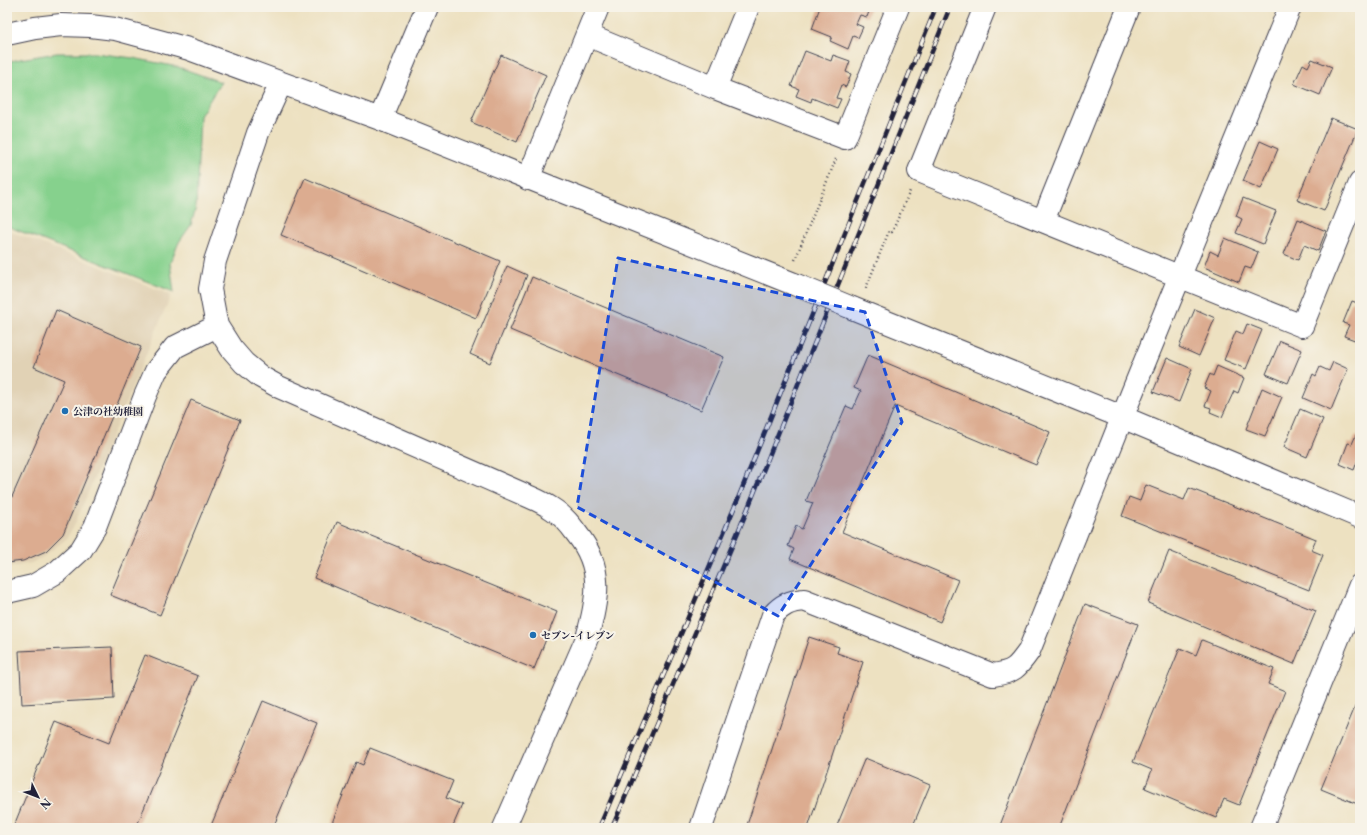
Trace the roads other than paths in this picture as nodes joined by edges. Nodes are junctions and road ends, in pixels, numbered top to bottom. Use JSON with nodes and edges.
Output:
{"nodes":[{"id":1,"x":427,"y":7,"type":"edge"},
{"id":2,"x":598,"y":7,"type":"edge"},
{"id":3,"x":748,"y":7,"type":"edge"},
{"id":4,"x":898,"y":7,"type":"edge"},
{"id":5,"x":985,"y":7,"type":"edge"},
{"id":6,"x":1129,"y":7,"type":"edge"},
{"id":7,"x":1290,"y":7,"type":"edge"},
{"id":8,"x":7,"y":34,"type":"edge"},
{"id":9,"x":587,"y":35,"type":"junction"},
{"id":10,"x":281,"y":83,"type":"junction"},
{"id":11,"x":715,"y":88,"type":"junction"},
{"id":12,"x":380,"y":120,"type":"junction"},
{"id":13,"x":528,"y":179,"type":"junction"},
{"id":14,"x":1360,"y":183,"type":"edge"},
{"id":15,"x":1043,"y":221,"type":"junction"},
{"id":16,"x":1180,"y":276,"type":"junction"},
{"id":17,"x":217,"y":326,"type":"junction"},
{"id":18,"x":1122,"y":417,"type":"junction"},
{"id":19,"x":1360,"y":517,"type":"edge"},
{"id":20,"x":1360,"y":585,"type":"edge"},
{"id":21,"x":7,"y":592,"type":"edge"},
{"id":22,"x":504,"y":828,"type":"edge"},
{"id":23,"x":700,"y":828,"type":"edge"},
{"id":24,"x":1261,"y":828,"type":"edge"}],
"edges":[{"from":1,"to":12,"type":"street"},
{"from":2,"to":9,"type":"street"},
{"from":3,"to":11,"type":"street"},
{"from":4,"to":11,"type":"street"},
{"from":5,"to":15,"type":"street"},
{"from":6,"to":15,"type":"street"},
{"from":7,"to":16,"type":"street"},
{"from":8,"to":10,"type":"street"},
{"from":9,"to":11,"type":"street"},
{"from":9,"to":13,"type":"street"},
{"from":10,"to":12,"type":"street"},
{"from":10,"to":17,"type":"street"},
{"from":12,"to":13,"type":"street"},
{"from":13,"to":18,"type":"street","bridge":true},
{"from":14,"to":16,"type":"street"},
{"from":15,"to":16,"type":"street"},
{"from":16,"to":18,"type":"street"},
{"from":17,"to":21,"type":"street"},
{"from":17,"to":22,"type":"street"},
{"from":18,"to":19,"type":"street"},
{"from":18,"to":23,"type":"street"},
{"from":20,"to":24,"type":"street"}]}
